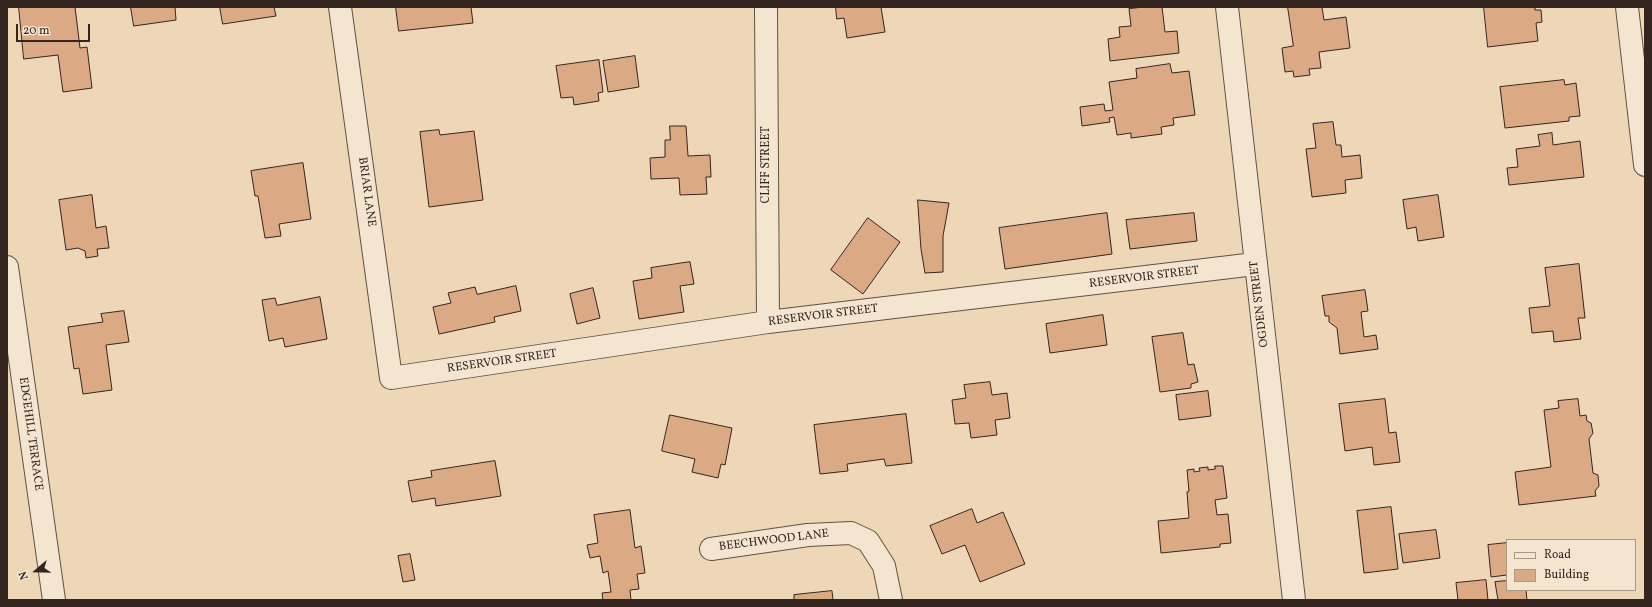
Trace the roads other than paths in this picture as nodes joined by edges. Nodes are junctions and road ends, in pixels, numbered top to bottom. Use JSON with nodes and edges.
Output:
{"nodes":[{"id":1,"x":340,"y":7,"type":"edge"},
{"id":2,"x":766,"y":7,"type":"edge"},
{"id":3,"x":1227,"y":7,"type":"edge"},
{"id":4,"x":1627,"y":7,"type":"edge"},
{"id":5,"x":1645,"y":165,"type":"edge"},
{"id":6,"x":1255,"y":264,"type":"junction"},
{"id":7,"x":7,"y":267,"type":"edge"},
{"id":8,"x":768,"y":322,"type":"junction"},
{"id":9,"x":391,"y":378,"type":"joint"},
{"id":10,"x":711,"y":549,"type":"dead end"},
{"id":11,"x":54,"y":600,"type":"edge"},
{"id":12,"x":891,"y":600,"type":"edge"},
{"id":13,"x":1294,"y":600,"type":"edge"}],
"edges":[{"from":1,"to":9,"type":"street","name":"BRIAR LANE"},
{"from":2,"to":8,"type":"street","name":"CLIFF STREET"},
{"from":3,"to":6,"type":"street","name":"OGDEN STREET"},
{"from":4,"to":5,"type":"street"},
{"from":6,"to":8,"type":"street","name":"RESERVOIR STREET"},
{"from":6,"to":13,"type":"street","name":"OGDEN STREET"},
{"from":7,"to":11,"type":"street","name":"EDGEHILL TERRACE"},
{"from":8,"to":9,"type":"street","name":"RESERVOIR STREET"},
{"from":10,"to":12,"type":"street","name":"BEECHWOOD LANE"}]}
